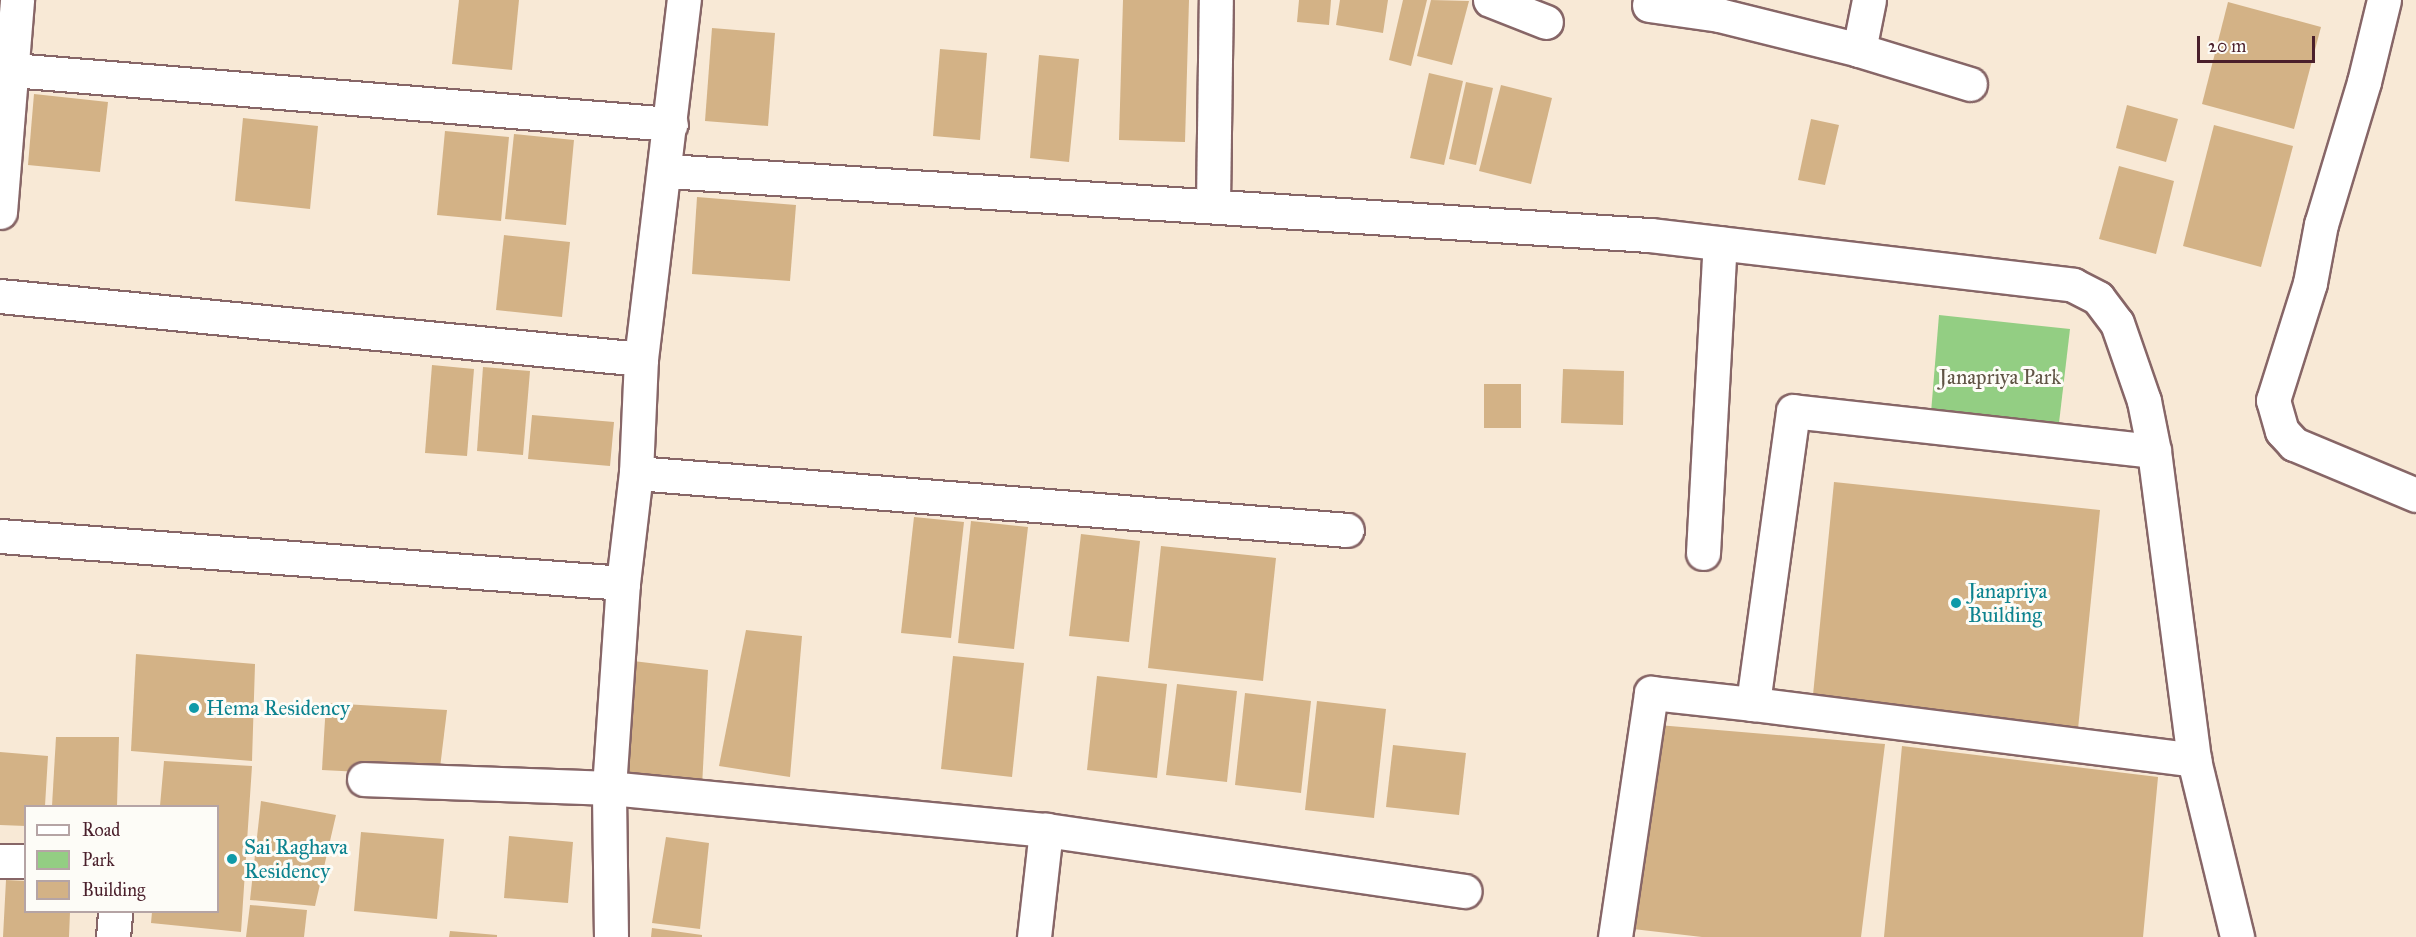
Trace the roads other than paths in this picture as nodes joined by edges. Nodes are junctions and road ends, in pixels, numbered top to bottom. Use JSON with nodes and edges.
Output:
{"nodes":[{"id":1,"x":17,"y":0,"type":"edge"},
{"id":2,"x":684,"y":0,"type":"edge"},
{"id":3,"x":1216,"y":0,"type":"edge"},
{"id":4,"x":1490,"y":0,"type":"edge"},
{"id":5,"x":1869,"y":0,"type":"edge"},
{"id":6,"x":2384,"y":0,"type":"edge"},
{"id":7,"x":1649,"y":4,"type":"dead end"},
{"id":8,"x":1546,"y":22,"type":"dead end"},
{"id":9,"x":1859,"y":50,"type":"junction"},
{"id":10,"x":5,"y":69,"type":"edge"},
{"id":11,"x":1970,"y":84,"type":"dead end"},
{"id":12,"x":671,"y":124,"type":"junction"},
{"id":13,"x":667,"y":171,"type":"junction"},
{"id":14,"x":1213,"y":204,"type":"junction"},
{"id":15,"x":0,"y":212,"type":"edge"},
{"id":16,"x":1720,"y":243,"type":"junction"},
{"id":17,"x":0,"y":296,"type":"edge"},
{"id":18,"x":642,"y":359,"type":"junction"},
{"id":19,"x":2154,"y":451,"type":"junction"},
{"id":20,"x":636,"y":473,"type":"junction"},
{"id":21,"x":2416,"y":495,"type":"edge"},
{"id":22,"x":1347,"y":530,"type":"dead end"},
{"id":23,"x":0,"y":536,"type":"edge"},
{"id":24,"x":1703,"y":553,"type":"dead end"},
{"id":25,"x":623,"y":583,"type":"junction"},
{"id":26,"x":1753,"y":704,"type":"junction"},
{"id":27,"x":2194,"y":760,"type":"junction"},
{"id":28,"x":364,"y":779,"type":"dead end"},
{"id":29,"x":609,"y":788,"type":"junction"},
{"id":30,"x":1046,"y":830,"type":"junction"},
{"id":31,"x":0,"y":861,"type":"edge"},
{"id":32,"x":24,"y":861,"type":"edge"},
{"id":33,"x":1465,"y":891,"type":"dead end"},
{"id":34,"x":115,"y":913,"type":"edge"},
{"id":35,"x":113,"y":937,"type":"edge"},
{"id":36,"x":611,"y":937,"type":"edge"},
{"id":37,"x":1034,"y":937,"type":"edge"},
{"id":38,"x":1615,"y":937,"type":"edge"},
{"id":39,"x":2237,"y":937,"type":"edge"}],
"edges":[{"from":1,"to":10,"type":"street"},
{"from":2,"to":12,"type":"street"},
{"from":3,"to":14,"type":"street"},
{"from":4,"to":8,"type":"street"},
{"from":5,"to":9,"type":"street"},
{"from":6,"to":21,"type":"street"},
{"from":7,"to":9,"type":"street"},
{"from":9,"to":11,"type":"street"},
{"from":10,"to":12,"type":"street"},
{"from":10,"to":15,"type":"street"},
{"from":12,"to":13,"type":"street"},
{"from":13,"to":14,"type":"street"},
{"from":13,"to":18,"type":"street"},
{"from":14,"to":16,"type":"street"},
{"from":16,"to":19,"type":"street"},
{"from":16,"to":24,"type":"street"},
{"from":17,"to":18,"type":"street"},
{"from":18,"to":20,"type":"street"},
{"from":19,"to":26,"type":"street"},
{"from":19,"to":27,"type":"street"},
{"from":20,"to":22,"type":"street"},
{"from":20,"to":25,"type":"street"},
{"from":23,"to":25,"type":"street"},
{"from":25,"to":29,"type":"street"},
{"from":26,"to":27,"type":"street"},
{"from":26,"to":38,"type":"street"},
{"from":27,"to":39,"type":"street"},
{"from":28,"to":29,"type":"street"},
{"from":29,"to":30,"type":"street"},
{"from":29,"to":36,"type":"street"},
{"from":30,"to":33,"type":"street"},
{"from":30,"to":37,"type":"street"},
{"from":31,"to":32,"type":"street"},
{"from":34,"to":35,"type":"street"}]}
